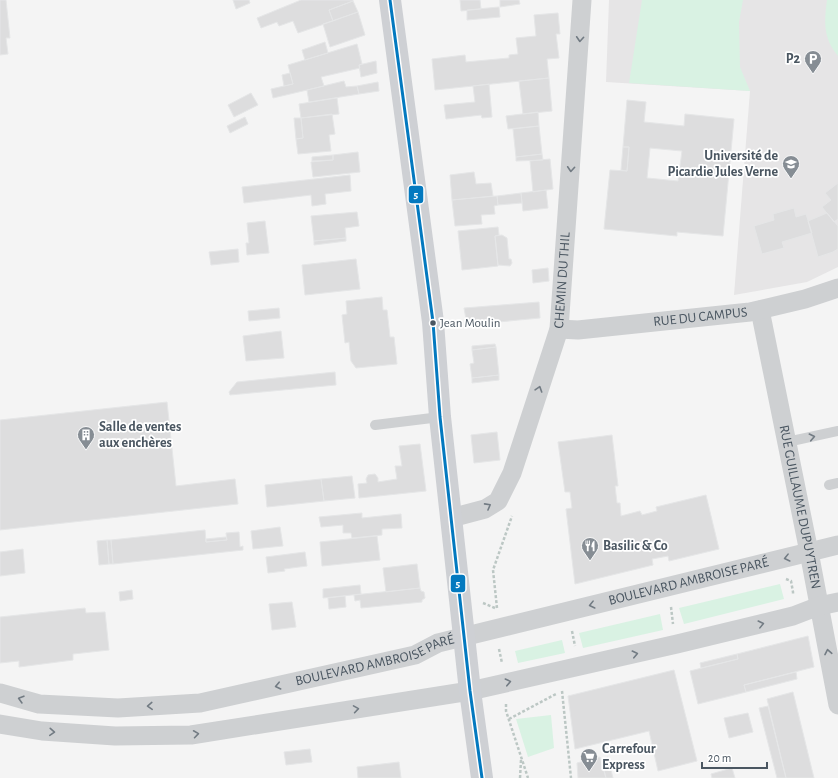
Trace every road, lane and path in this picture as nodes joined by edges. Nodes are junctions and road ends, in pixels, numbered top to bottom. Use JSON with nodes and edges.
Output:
{"nodes":[{"id":1,"x":390,"y":0,"type":"edge"},
{"id":2,"x":582,"y":0,"type":"edge"},
{"id":3,"x":838,"y":288,"type":"edge"},
{"id":4,"x":760,"y":310,"type":"junction"},
{"id":5,"x":559,"y":329,"type":"junction"},
{"id":6,"x":440,"y":417,"type":"junction"},
{"id":7,"x":375,"y":425,"type":"dead end"},
{"id":8,"x":838,"y":431,"type":"edge"},
{"id":9,"x":787,"y":442,"type":"junction"},
{"id":10,"x":515,"y":510,"type":"dead end"},
{"id":11,"x":452,"y":518,"type":"junction"},
{"id":12,"x":838,"y":545,"type":"edge"},
{"id":13,"x":809,"y":552,"type":"junction"},
{"id":14,"x":783,"y":579,"type":"dead end"},
{"id":15,"x":792,"y":596,"type":"dead end"},
{"id":16,"x":838,"y":602,"type":"edge"},
{"id":17,"x":461,"y":604,"type":"junction"},
{"id":18,"x":678,"y":604,"type":"dead end"},
{"id":19,"x":819,"y":606,"type":"junction"},
{"id":20,"x":504,"y":607,"type":"dead end"},
{"id":21,"x":497,"y":608,"type":"junction"},
{"id":22,"x":499,"y":628,"type":"junction"},
{"id":23,"x":572,"y":629,"type":"dead end"},
{"id":24,"x":674,"y":631,"type":"dead end"},
{"id":25,"x":464,"y":637,"type":"junction"},
{"id":26,"x":579,"y":667,"type":"junction"},
{"id":27,"x":505,"y":683,"type":"junction"},
{"id":28,"x":470,"y":691,"type":"junction"},
{"id":29,"x":562,"y":691,"type":"junction"},
{"id":30,"x":0,"y":693,"type":"edge"},
{"id":31,"x":838,"y":704,"type":"edge"},
{"id":32,"x":509,"y":718,"type":"junction"},
{"id":33,"x":0,"y":724,"type":"edge"},
{"id":34,"x":522,"y":757,"type":"junction"},
{"id":35,"x":482,"y":778,"type":"edge"},
{"id":36,"x":520,"y":778,"type":"edge"},
{"id":37,"x":528,"y":778,"type":"edge"},
{"id":38,"x":571,"y":778,"type":"edge"}],
"edges":[{"from":1,"to":6,"type":"main road"},
{"from":2,"to":5,"type":"street","name":"CHEMIN DU THIL","one_way":true},
{"from":3,"to":4,"type":"street","name":"RUE DU CAMPUS"},
{"from":4,"to":5,"type":"street","name":"RUE DU CAMPUS"},
{"from":4,"to":9,"type":"street","name":"RUE GUILLAUME DUPUYTREN"},
{"from":11,"to":5,"type":"street","name":"CHEMIN DU THIL","one_way":true},
{"from":6,"to":7,"type":"lane"},
{"from":6,"to":11,"type":"main road"},
{"from":9,"to":8,"type":"lane","one_way":true},
{"from":9,"to":13,"type":"street","name":"RUE GUILLAUME DUPUYTREN"},
{"from":10,"to":21,"type":"path"},
{"from":11,"to":17,"type":"main road"},
{"from":12,"to":13,"type":"street","name":"BOULEVARD AMBROISE PARÉ"},
{"from":13,"to":19,"type":"street","name":"RUE GUILLAUME DUPUYTREN"},
{"from":13,"to":22,"type":"street","name":"BOULEVARD AMBROISE PARÉ","one_way":true},
{"from":14,"to":15,"type":"path"},
{"from":16,"to":19,"type":"street"},
{"from":17,"to":21,"type":"path"},
{"from":17,"to":25,"type":"main road"},
{"from":18,"to":24,"type":"path"},
{"from":26,"to":19,"type":"street","one_way":true},
{"from":31,"to":19,"type":"street","name":"RUE GUILLAUME DUPUYTREN","one_way":true},
{"from":20,"to":21,"type":"path"},
{"from":21,"to":22,"type":"path"},
{"from":22,"to":25,"type":"street","name":"BOULEVARD AMBROISE PARÉ"},
{"from":22,"to":27,"type":"path"},
{"from":23,"to":26,"type":"path"},
{"from":25,"to":28,"type":"main road"},
{"from":25,"to":30,"type":"street","name":"BOULEVARD AMBROISE PARÉ","one_way":true},
{"from":27,"to":26,"type":"street","one_way":true},
{"from":26,"to":29,"type":"path"},
{"from":27,"to":28,"type":"street"},
{"from":27,"to":32,"type":"path"},
{"from":33,"to":28,"type":"street","one_way":true},
{"from":28,"to":35,"type":"main road"},
{"from":29,"to":32,"type":"path"},
{"from":29,"to":38,"type":"path"},
{"from":32,"to":34,"type":"path"},
{"from":34,"to":36,"type":"path"},
{"from":34,"to":37,"type":"path"}]}
